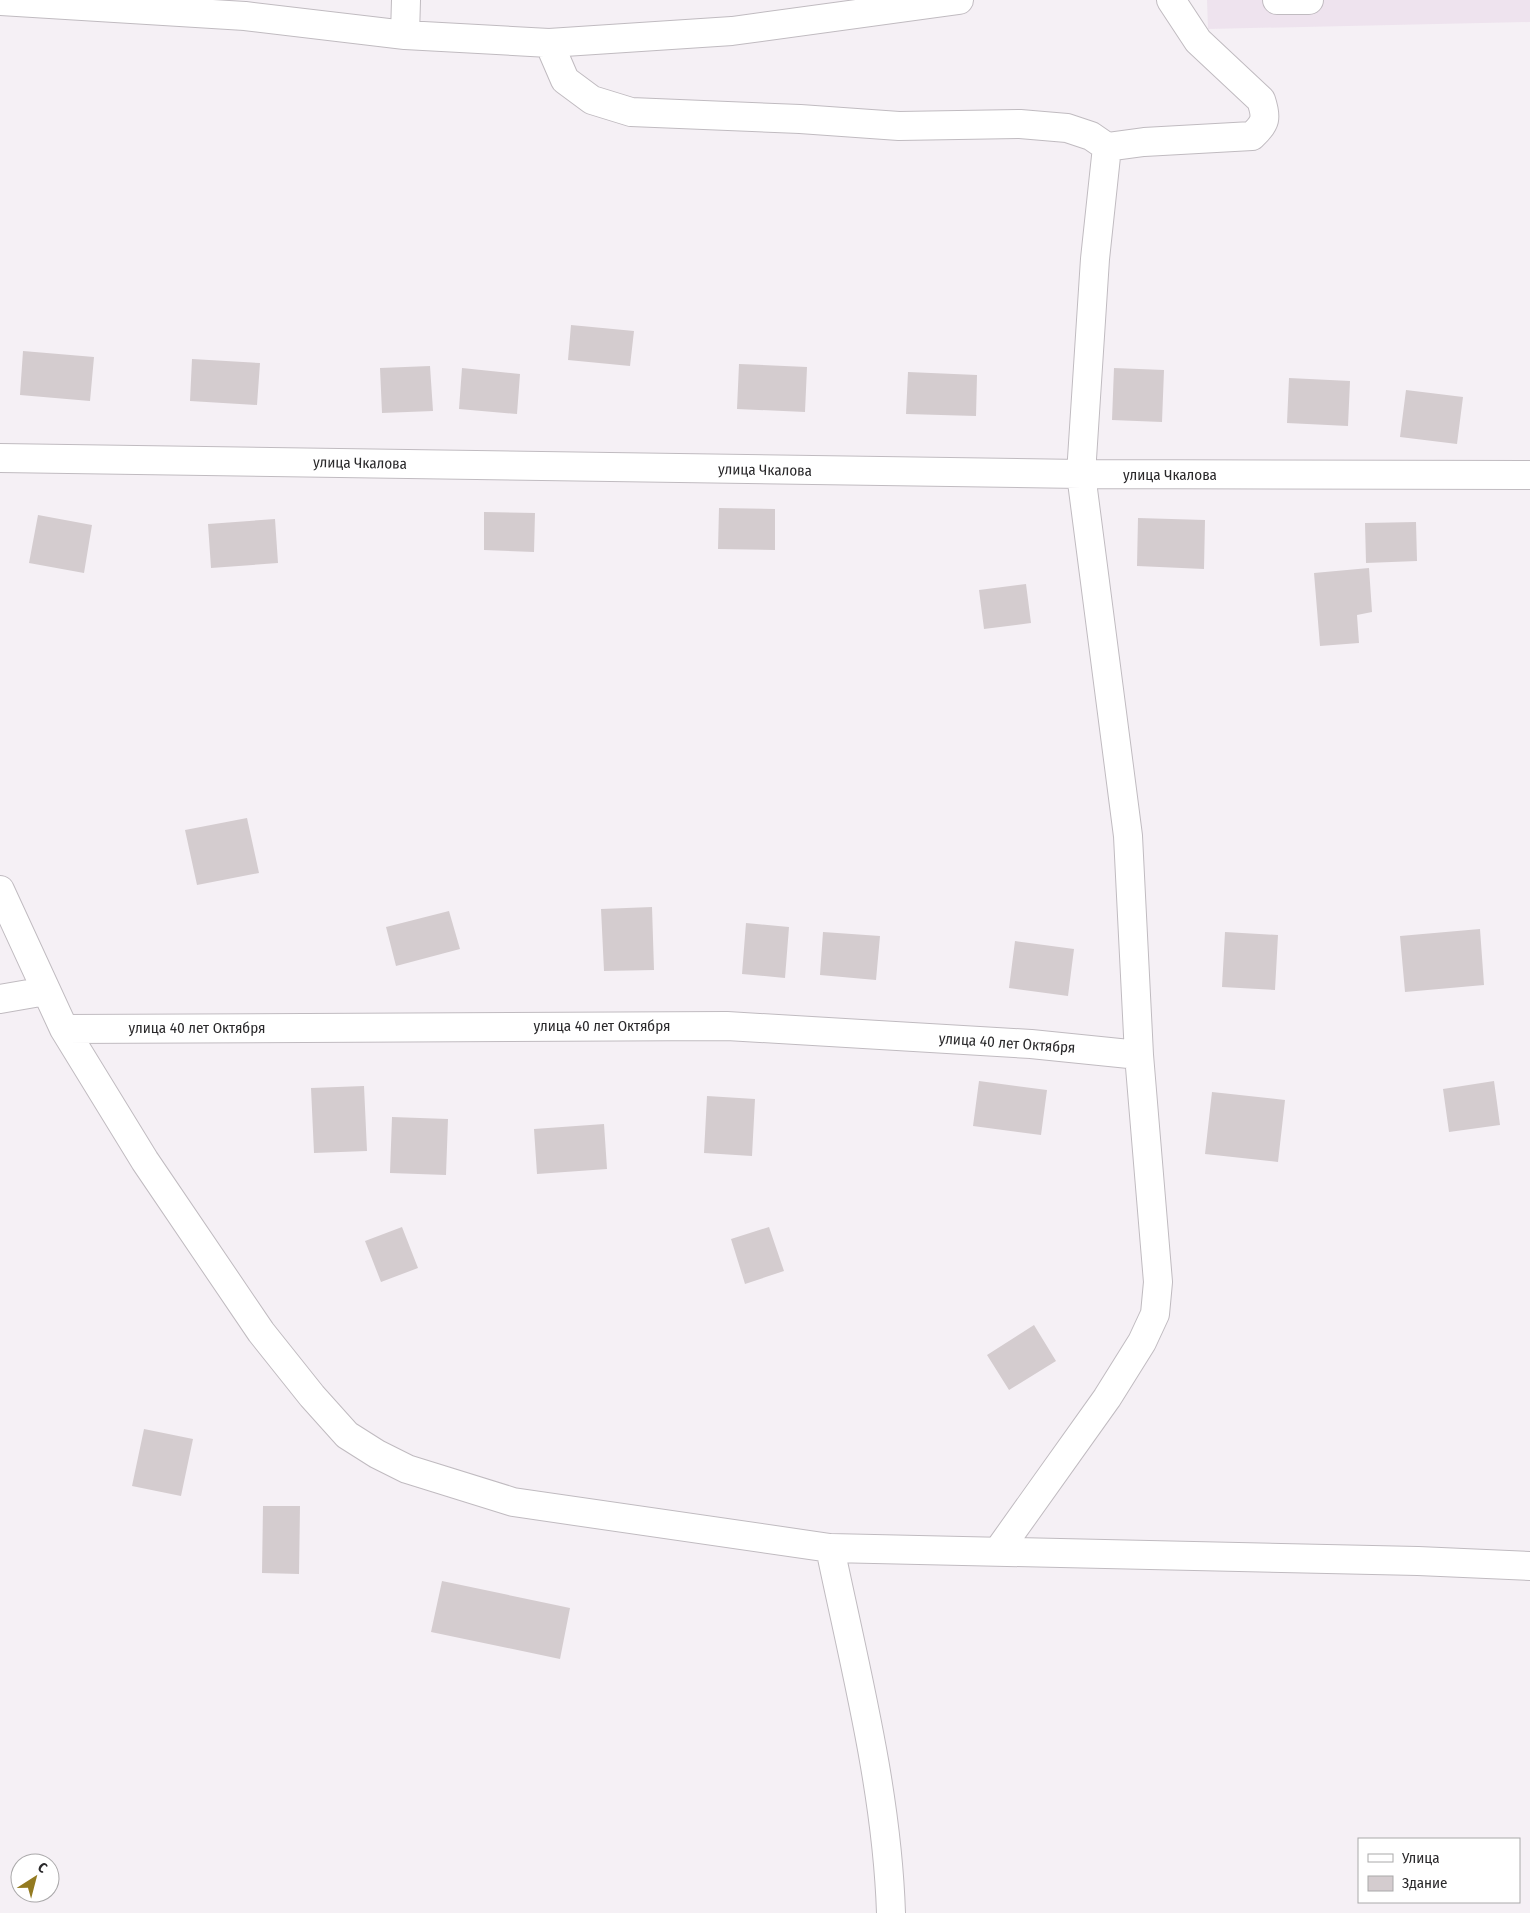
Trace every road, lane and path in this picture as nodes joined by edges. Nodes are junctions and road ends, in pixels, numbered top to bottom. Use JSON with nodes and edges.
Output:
{"nodes":[{"id":1,"x":0,"y":0,"type":"edge"},
{"id":2,"x":406,"y":0,"type":"edge"},
{"id":3,"x":959,"y":0,"type":"edge"},
{"id":4,"x":1171,"y":0,"type":"edge"},
{"id":5,"x":1278,"y":0,"type":"edge"},
{"id":6,"x":1309,"y":0,"type":"edge"},
{"id":7,"x":405,"y":35,"type":"junction"},
{"id":8,"x":549,"y":43,"type":"junction"},
{"id":9,"x":1107,"y":147,"type":"junction"},
{"id":10,"x":0,"y":458,"type":"edge"},
{"id":11,"x":1081,"y":474,"type":"junction"},
{"id":12,"x":1530,"y":475,"type":"edge"},
{"id":13,"x":0,"y":890,"type":"edge"},
{"id":14,"x":46,"y":991,"type":"junction"},
{"id":15,"x":0,"y":999,"type":"edge"},
{"id":16,"x":64,"y":1029,"type":"junction"},
{"id":17,"x":1139,"y":1055,"type":"junction"},
{"id":18,"x":830,"y":1548,"type":"junction"},
{"id":19,"x":998,"y":1551,"type":"junction"},
{"id":20,"x":1530,"y":1566,"type":"edge"},
{"id":21,"x":891,"y":1913,"type":"edge"}],
"edges":[{"from":1,"to":7,"type":"street"},
{"from":2,"to":7,"type":"street"},
{"from":3,"to":8,"type":"street"},
{"from":4,"to":9,"type":"street"},
{"from":5,"to":6,"type":"street"},
{"from":7,"to":8,"type":"street"},
{"from":8,"to":9,"type":"street"},
{"from":9,"to":11,"type":"street"},
{"from":10,"to":11,"type":"street","name":"улица Чкалова"},
{"from":11,"to":12,"type":"street","name":"улица Чкалова"},
{"from":11,"to":17,"type":"street"},
{"from":13,"to":14,"type":"street"},
{"from":14,"to":15,"type":"street"},
{"from":14,"to":16,"type":"street"},
{"from":16,"to":17,"type":"street","name":"улица 40 лет Октября"},
{"from":16,"to":18,"type":"street"},
{"from":17,"to":19,"type":"street"},
{"from":18,"to":19,"type":"street"},
{"from":18,"to":21,"type":"street"},
{"from":19,"to":20,"type":"street"}]}
